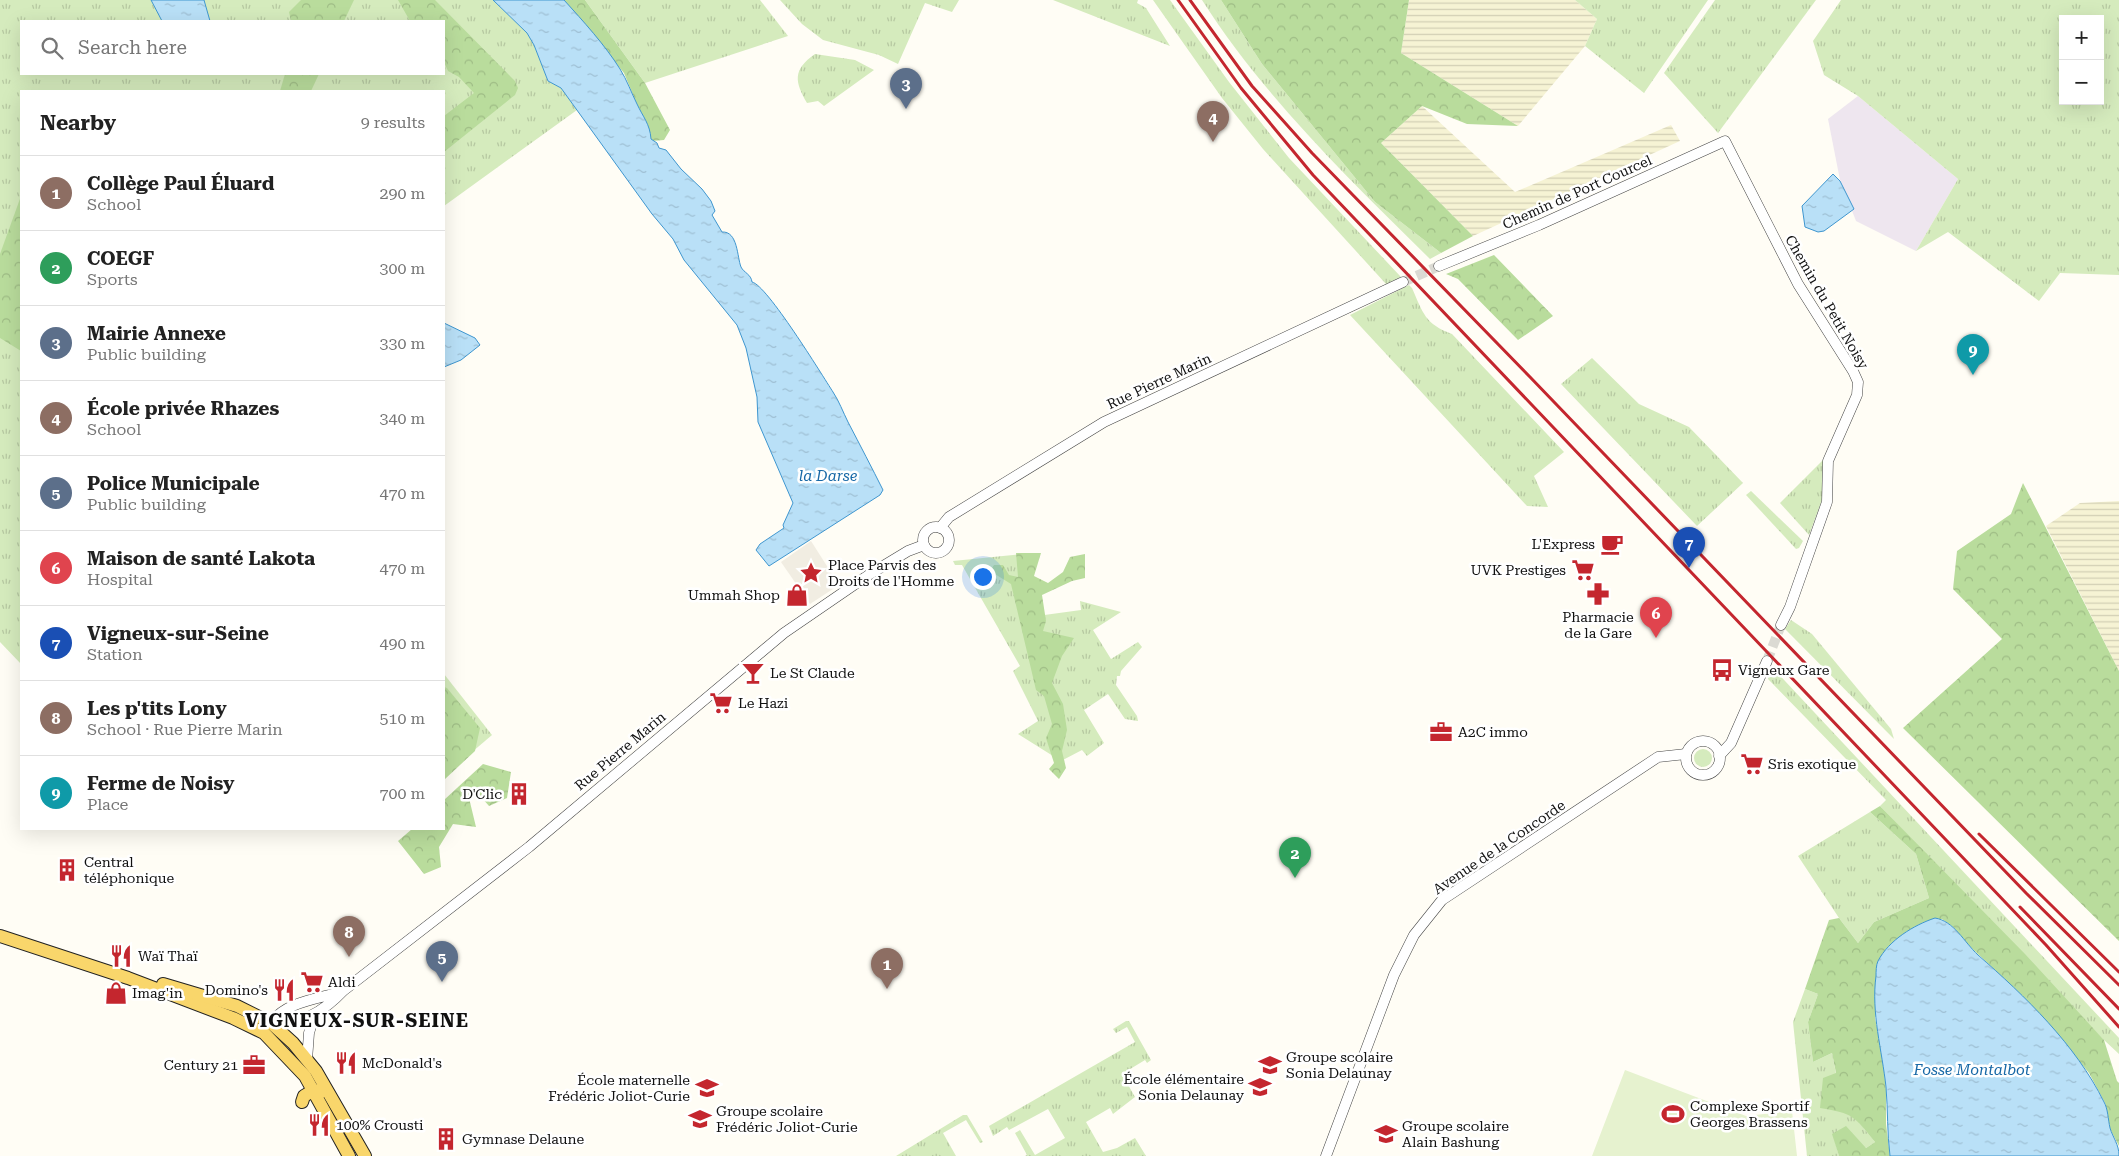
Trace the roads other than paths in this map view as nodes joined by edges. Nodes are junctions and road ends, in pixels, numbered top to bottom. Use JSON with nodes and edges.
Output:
{"nodes":[{"id":1,"x":1725,"y":141,"type":"joint"},
{"id":2,"x":1439,"y":266,"type":"tunnel mouth"},
{"id":3,"x":1403,"y":282,"type":"tunnel mouth"},
{"id":4,"x":940,"y":528,"type":"junction"},
{"id":5,"x":924,"y":545,"type":"junction"},
{"id":6,"x":1781,"y":625,"type":"tunnel mouth"},
{"id":7,"x":1767,"y":661,"type":"tunnel mouth"},
{"id":8,"x":1686,"y":754,"type":"junction"},
{"id":9,"x":1719,"y":756,"type":"junction"},
{"id":10,"x":0,"y":936,"type":"edge"},
{"id":11,"x":128,"y":978,"type":"junction"},
{"id":12,"x":343,"y":991,"type":"junction"},
{"id":13,"x":314,"y":1016,"type":"junction"},
{"id":14,"x":267,"y":1028,"type":"junction"},
{"id":15,"x":306,"y":1060,"type":"junction"},
{"id":16,"x":320,"y":1092,"type":"junction"},
{"id":17,"x":302,"y":1102,"type":"dead end"},
{"id":18,"x":349,"y":1156,"type":"edge"},
{"id":19,"x":360,"y":1156,"type":"edge"},
{"id":20,"x":365,"y":1156,"type":"edge"},
{"id":21,"x":1326,"y":1156,"type":"edge"}],
"edges":[{"from":1,"to":2,"type":"street","name":"Chemin de Port Courcel"},
{"from":1,"to":6,"type":"street","name":"Chemin du Petit Noisy"},
{"from":3,"to":4,"type":"street","name":"Rue Pierre Marin"},
{"from":4,"to":5,"type":"street"},
{"from":4,"to":5,"type":"street"},
{"from":5,"to":12,"type":"street","name":"Rue Pierre Marin"},
{"from":7,"to":9,"type":"street"},
{"from":8,"to":9,"type":"street"},
{"from":8,"to":9,"type":"street"},
{"from":8,"to":21,"type":"street","name":"Avenue de la Concorde"},
{"from":10,"to":11,"type":"main road"},
{"from":11,"to":14,"type":"main road"},
{"from":11,"to":14,"type":"main road"},
{"from":12,"to":13,"type":"street","name":"Rue Pierre Marin"},
{"from":12,"to":14,"type":"street","name":"Rue Pierre Marin"},
{"from":13,"to":14,"type":"street","name":"Rue Pierre Marin"},
{"from":13,"to":15,"type":"street"},
{"from":14,"to":15,"type":"main road"},
{"from":14,"to":16,"type":"main road"},
{"from":15,"to":16,"type":"main road"},
{"from":16,"to":17,"type":"main road"},
{"from":16,"to":18,"type":"main road"},
{"from":16,"to":19,"type":"main road"},
{"from":16,"to":20,"type":"main road"}]}
